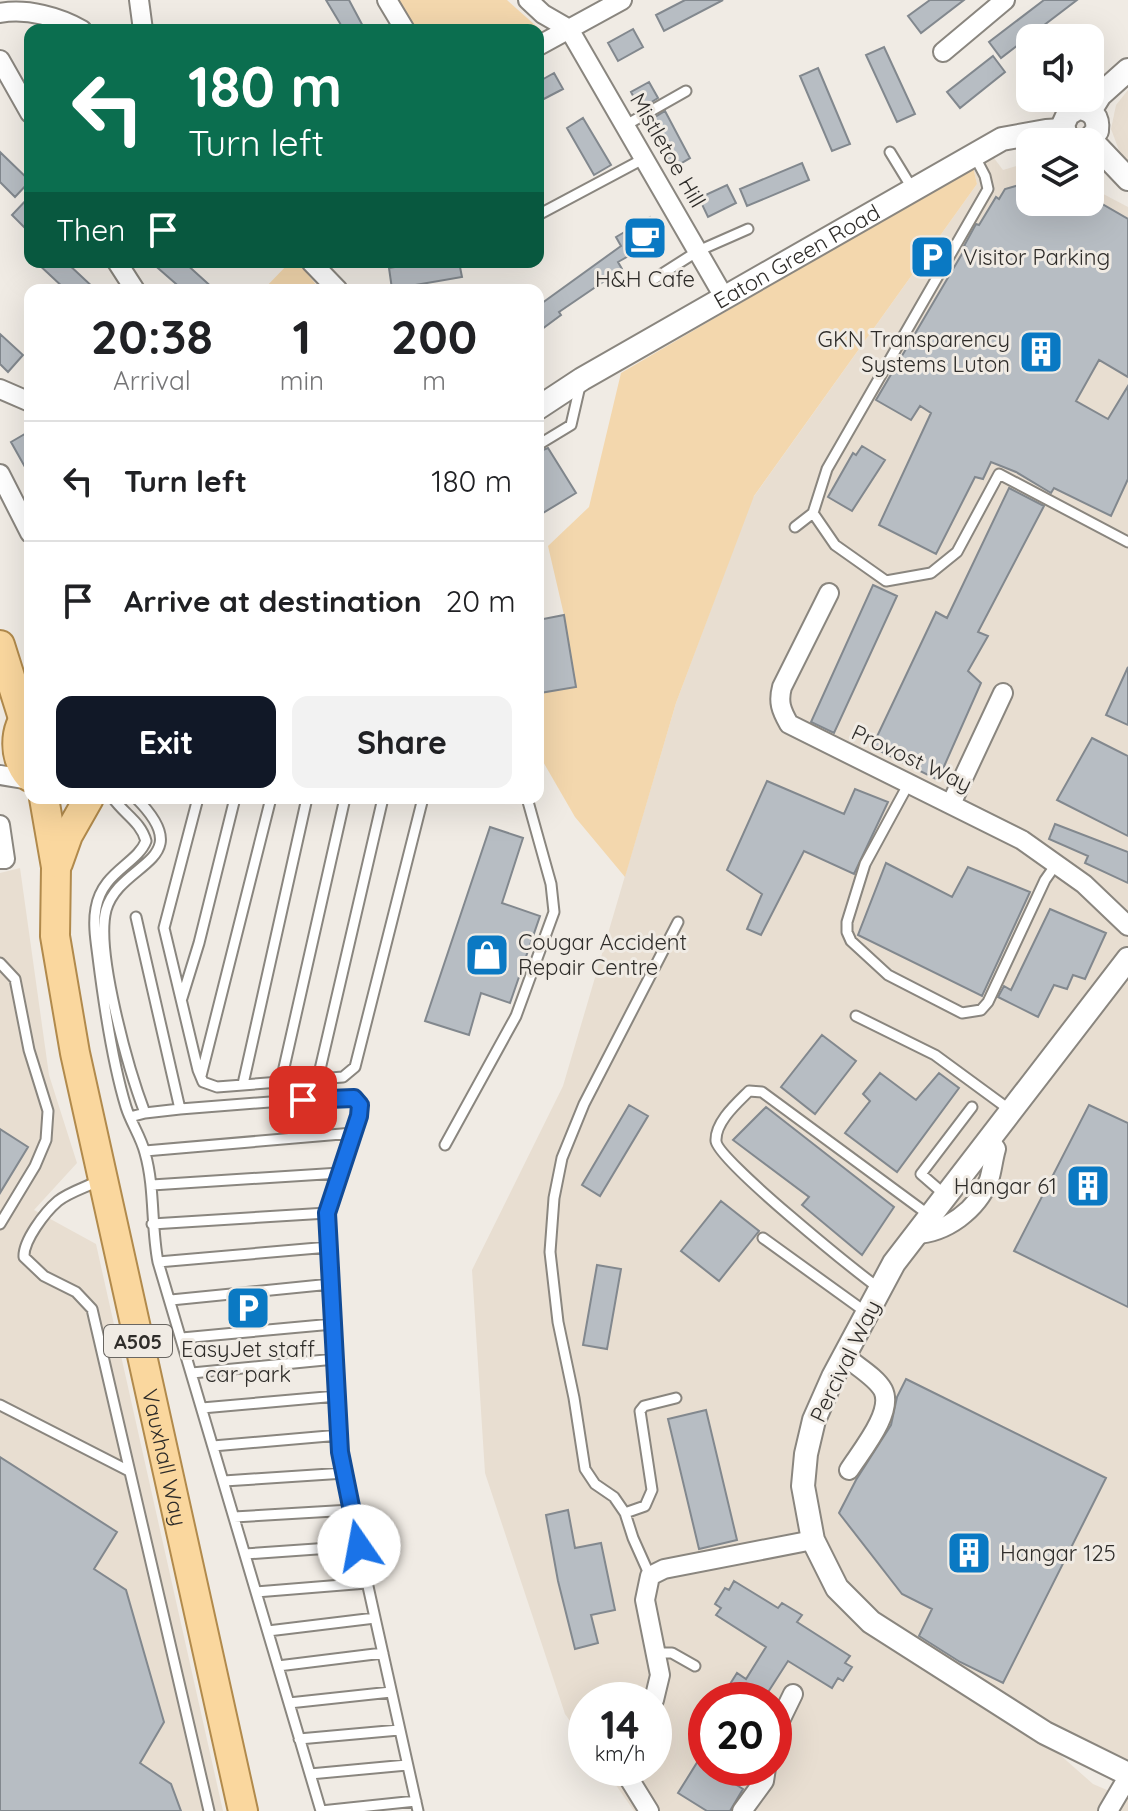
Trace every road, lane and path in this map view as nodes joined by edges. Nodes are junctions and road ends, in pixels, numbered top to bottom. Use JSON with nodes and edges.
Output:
{"nodes":[{"id":1,"x":139,"y":0,"type":"edge"},
{"id":2,"x":387,"y":0,"type":"edge"},
{"id":3,"x":528,"y":0,"type":"edge"},
{"id":4,"x":622,"y":0,"type":"edge"},
{"id":5,"x":1005,"y":0,"type":"edge"},
{"id":6,"x":0,"y":13,"type":"edge"},
{"id":7,"x":71,"y":24,"type":"edge"},
{"id":8,"x":142,"y":24,"type":"edge"},
{"id":9,"x":401,"y":24,"type":"edge"},
{"id":10,"x":569,"y":29,"type":"junction"},
{"id":11,"x":544,"y":43,"type":"edge"},
{"id":12,"x":943,"y":52,"type":"dead end"},
{"id":13,"x":0,"y":60,"type":"edge"},
{"id":14,"x":1128,"y":70,"type":"edge"},
{"id":15,"x":686,"y":91,"type":"dead end"},
{"id":16,"x":24,"y":102,"type":"edge"},
{"id":17,"x":626,"y":125,"type":"junction"},
{"id":18,"x":1097,"y":128,"type":"edge"},
{"id":19,"x":1016,"y":136,"type":"edge"},
{"id":20,"x":890,"y":152,"type":"dead end"},
{"id":21,"x":974,"y":155,"type":"junction"},
{"id":22,"x":645,"y":158,"type":"junction"},
{"id":23,"x":1104,"y":159,"type":"edge"},
{"id":24,"x":1128,"y":179,"type":"edge"},
{"id":25,"x":914,"y":191,"type":"junction"},
{"id":26,"x":544,"y":212,"type":"edge"},
{"id":27,"x":748,"y":229,"type":"dead end"},
{"id":28,"x":698,"y":251,"type":"junction"},
{"id":29,"x":317,"y":268,"type":"edge"},
{"id":30,"x":654,"y":279,"type":"dead end"},
{"id":31,"x":332,"y":284,"type":"edge"},
{"id":32,"x":724,"y":297,"type":"junction"},
{"id":33,"x":582,"y":379,"type":"junction"},
{"id":34,"x":0,"y":389,"type":"edge"},
{"id":35,"x":24,"y":399,"type":"edge"},
{"id":36,"x":544,"y":404,"type":"edge"},
{"id":37,"x":544,"y":441,"type":"edge"},
{"id":38,"x":0,"y":474,"type":"edge"},
{"id":39,"x":813,"y":513,"type":"junction"},
{"id":40,"x":24,"y":521,"type":"edge"},
{"id":41,"x":795,"y":527,"type":"dead end"},
{"id":42,"x":1128,"y":542,"type":"edge"},
{"id":43,"x":829,"y":593,"type":"dead end"},
{"id":44,"x":1,"y":647,"type":"edge"},
{"id":45,"x":24,"y":670,"type":"edge"},
{"id":46,"x":1003,"y":693,"type":"dead end"},
{"id":47,"x":18,"y":728,"type":"edge"},
{"id":48,"x":24,"y":765,"type":"edge"},
{"id":49,"x":0,"y":775,"type":"edge"},
{"id":50,"x":24,"y":777,"type":"edge"},
{"id":51,"x":909,"y":783,"type":"junction"},
{"id":52,"x":45,"y":804,"type":"edge"},
{"id":53,"x":86,"y":804,"type":"edge"},
{"id":54,"x":118,"y":804,"type":"edge"},
{"id":55,"x":142,"y":804,"type":"edge"},
{"id":56,"x":196,"y":804,"type":"edge"},
{"id":57,"x":234,"y":804,"type":"edge"},
{"id":58,"x":269,"y":804,"type":"edge"},
{"id":59,"x":306,"y":804,"type":"edge"},
{"id":60,"x":344,"y":804,"type":"edge"},
{"id":61,"x":382,"y":804,"type":"edge"},
{"id":62,"x":421,"y":804,"type":"edge"},
{"id":63,"x":529,"y":804,"type":"edge"},
{"id":64,"x":951,"y":804,"type":"junction"},
{"id":65,"x":0,"y":825,"type":"edge"},
{"id":66,"x":0,"y":859,"type":"edge"},
{"id":67,"x":1057,"y":863,"type":"junction"},
{"id":68,"x":56,"y":867,"type":"junction"},
{"id":69,"x":136,"y":917,"type":"dead end"},
{"id":70,"x":678,"y":922,"type":"dead end"},
{"id":71,"x":1128,"y":926,"type":"edge"},
{"id":72,"x":1128,"y":959,"type":"edge"},
{"id":73,"x":0,"y":963,"type":"edge"},
{"id":74,"x":181,"y":1001,"type":"junction"},
{"id":75,"x":856,"y":1016,"type":"dead end"},
{"id":76,"x":201,"y":1076,"type":"junction"},
{"id":77,"x":318,"y":1078,"type":"junction"},
{"id":78,"x":281,"y":1081,"type":"junction"},
{"id":79,"x":243,"y":1084,"type":"junction"},
{"id":80,"x":972,"y":1107,"type":"dead end"},
{"id":81,"x":180,"y":1109,"type":"junction"},
{"id":82,"x":1010,"y":1110,"type":"junction"},
{"id":83,"x":145,"y":1113,"type":"junction"},
{"id":84,"x":130,"y":1117,"type":"junction"},
{"id":85,"x":353,"y":1133,"type":"junction"},
{"id":86,"x":989,"y":1139,"type":"junction"},
{"id":87,"x":445,"y":1145,"type":"dead end"},
{"id":88,"x":145,"y":1151,"type":"junction"},
{"id":89,"x":340,"y":1173,"type":"junction"},
{"id":90,"x":102,"y":1179,"type":"junction"},
{"id":91,"x":152,"y":1185,"type":"junction"},
{"id":92,"x":944,"y":1194,"type":"junction"},
{"id":93,"x":327,"y":1213,"type":"junction"},
{"id":94,"x":929,"y":1215,"type":"junction"},
{"id":95,"x":0,"y":1224,"type":"edge"},
{"id":96,"x":152,"y":1224,"type":"junction"},
{"id":97,"x":915,"y":1234,"type":"junction"},
{"id":98,"x":763,"y":1238,"type":"dead end"},
{"id":99,"x":329,"y":1247,"type":"junction"},
{"id":100,"x":158,"y":1262,"type":"junction"},
{"id":101,"x":331,"y":1284,"type":"junction"},
{"id":102,"x":880,"y":1289,"type":"junction"},
{"id":103,"x":171,"y":1300,"type":"junction"},
{"id":104,"x":867,"y":1313,"type":"junction"},
{"id":105,"x":333,"y":1324,"type":"junction"},
{"id":106,"x":182,"y":1338,"type":"junction"},
{"id":107,"x":845,"y":1356,"type":"junction"},
{"id":108,"x":335,"y":1359,"type":"junction"},
{"id":109,"x":192,"y":1373,"type":"junction"},
{"id":110,"x":337,"y":1396,"type":"junction"},
{"id":111,"x":676,"y":1398,"type":"dead end"},
{"id":112,"x":0,"y":1405,"type":"edge"},
{"id":113,"x":202,"y":1408,"type":"junction"},
{"id":114,"x":340,"y":1435,"type":"junction"},
{"id":115,"x":213,"y":1446,"type":"junction"},
{"id":116,"x":849,"y":1470,"type":"dead end"},
{"id":117,"x":129,"y":1471,"type":"junction"},
{"id":118,"x":345,"y":1473,"type":"junction"},
{"id":119,"x":224,"y":1481,"type":"junction"},
{"id":120,"x":351,"y":1510,"type":"junction"},
{"id":121,"x":625,"y":1513,"type":"junction"},
{"id":122,"x":234,"y":1517,"type":"junction"},
{"id":123,"x":813,"y":1540,"type":"junction"},
{"id":124,"x":359,"y":1546,"type":"junction"},
{"id":125,"x":245,"y":1554,"type":"junction"},
{"id":126,"x":650,"y":1576,"type":"junction"},
{"id":127,"x":367,"y":1583,"type":"junction"},
{"id":128,"x":256,"y":1592,"type":"junction"},
{"id":129,"x":375,"y":1618,"type":"junction"},
{"id":130,"x":268,"y":1631,"type":"junction"},
{"id":131,"x":383,"y":1653,"type":"junction"},
{"id":132,"x":656,"y":1653,"type":"junction"},
{"id":133,"x":278,"y":1666,"type":"junction"},
{"id":134,"x":695,"y":1666,"type":"dead end"},
{"id":135,"x":658,"y":1682,"type":"edge"},
{"id":136,"x":391,"y":1692,"type":"junction"},
{"id":137,"x":289,"y":1703,"type":"junction"},
{"id":138,"x":399,"y":1730,"type":"junction"},
{"id":139,"x":299,"y":1739,"type":"junction"},
{"id":140,"x":407,"y":1765,"type":"junction"},
{"id":141,"x":310,"y":1774,"type":"junction"},
{"id":142,"x":1128,"y":1776,"type":"edge"},
{"id":143,"x":634,"y":1786,"type":"edge"},
{"id":144,"x":760,"y":1786,"type":"edge"},
{"id":145,"x":417,"y":1806,"type":"edge"},
{"id":146,"x":209,"y":1811,"type":"edge"},
{"id":147,"x":243,"y":1811,"type":"edge"},
{"id":148,"x":649,"y":1811,"type":"edge"},
{"id":149,"x":742,"y":1811,"type":"edge"},
{"id":150,"x":1108,"y":1811,"type":"edge"}],
"edges":[{"from":1,"to":8,"type":"street"},
{"from":2,"to":9,"type":"street"},
{"from":3,"to":10,"type":"street"},
{"from":4,"to":10,"type":"street"},
{"from":5,"to":12,"type":"street"},
{"from":6,"to":7,"type":"street"},
{"from":10,"to":11,"type":"street"},
{"from":10,"to":17,"type":"street","name":"Mistletoe Hill"},
{"from":13,"to":16,"type":"street"},
{"from":14,"to":18,"type":"street"},
{"from":15,"to":17,"type":"lane"},
{"from":17,"to":22,"type":"street","name":"Mistletoe Hill"},
{"from":19,"to":21,"type":"street","name":"Eaton Green Road"},
{"from":20,"to":25,"type":"lane"},
{"from":21,"to":25,"type":"street","name":"Eaton Green Road"},
{"from":21,"to":39,"type":"lane"},
{"from":22,"to":26,"type":"lane"},
{"from":22,"to":28,"type":"street","name":"Mistletoe Hill"},
{"from":23,"to":24,"type":"street"},
{"from":25,"to":32,"type":"street","name":"Eaton Green Road"},
{"from":27,"to":28,"type":"lane"},
{"from":28,"to":30,"type":"lane"},
{"from":28,"to":32,"type":"street","name":"Mistletoe Hill"},
{"from":29,"to":31,"type":"street"},
{"from":32,"to":33,"type":"street","name":"Eaton Green Road"},
{"from":33,"to":36,"type":"street","name":"Eaton Green Road"},
{"from":33,"to":37,"type":"lane"},
{"from":34,"to":35,"type":"street"},
{"from":38,"to":40,"type":"street"},
{"from":39,"to":41,"type":"lane"},
{"from":39,"to":42,"type":"lane"},
{"from":43,"to":51,"type":"street","name":"Provost Way"},
{"from":44,"to":45,"type":"main road"},
{"from":44,"to":47,"type":"main road"},
{"from":46,"to":64,"type":"street"},
{"from":47,"to":48,"type":"main road"},
{"from":49,"to":50,"type":"street"},
{"from":51,"to":64,"type":"street","name":"Provost Way"},
{"from":51,"to":67,"type":"lane"},
{"from":52,"to":68,"type":"main road","name":"Vauxhall Way","number":"A505"},
{"from":53,"to":68,"type":"main road","name":"Vauxhall Way","number":"A505"},
{"from":54,"to":84,"type":"lane"},
{"from":55,"to":83,"type":"lane"},
{"from":56,"to":74,"type":"lane"},
{"from":57,"to":74,"type":"lane"},
{"from":58,"to":76,"type":"lane"},
{"from":59,"to":79,"type":"lane"},
{"from":60,"to":78,"type":"lane"},
{"from":61,"to":77,"type":"lane"},
{"from":62,"to":77,"type":"lane"},
{"from":63,"to":87,"type":"lane"},
{"from":64,"to":67,"type":"street","name":"Provost Way"},
{"from":65,"to":66,"type":"street"},
{"from":67,"to":71,"type":"street","name":"Provost Way"},
{"from":68,"to":90,"type":"main road","name":"Vauxhall Way","number":"A505"},
{"from":69,"to":81,"type":"lane"},
{"from":70,"to":121,"type":"lane"},
{"from":72,"to":82,"type":"street","name":"Percival Way"},
{"from":73,"to":95,"type":"lane"},
{"from":74,"to":76,"type":"lane"},
{"from":75,"to":82,"type":"lane"},
{"from":76,"to":79,"type":"lane"},
{"from":77,"to":78,"type":"lane"},
{"from":78,"to":79,"type":"lane"},
{"from":80,"to":92,"type":"lane"},
{"from":81,"to":83,"type":"lane"},
{"from":81,"to":85,"type":"lane"},
{"from":82,"to":86,"type":"street","name":"Percival Way"},
{"from":83,"to":84,"type":"lane"},
{"from":84,"to":88,"type":"lane"},
{"from":85,"to":88,"type":"lane"},
{"from":85,"to":89,"type":"lane"},
{"from":86,"to":92,"type":"street","name":"Percival Way"},
{"from":86,"to":97,"type":"street"},
{"from":88,"to":91,"type":"lane"},
{"from":89,"to":91,"type":"lane"},
{"from":89,"to":93,"type":"lane"},
{"from":90,"to":117,"type":"lane"},
{"from":90,"to":147,"type":"main road","name":"Vauxhall Way","number":"A505"},
{"from":91,"to":96,"type":"lane"},
{"from":92,"to":94,"type":"street","name":"Percival Way"},
{"from":93,"to":96,"type":"lane"},
{"from":93,"to":99,"type":"lane"},
{"from":94,"to":97,"type":"street","name":"Percival Way"},
{"from":94,"to":102,"type":"lane"},
{"from":96,"to":100,"type":"lane"},
{"from":97,"to":102,"type":"street","name":"Percival Way"},
{"from":98,"to":104,"type":"lane"},
{"from":99,"to":100,"type":"lane"},
{"from":99,"to":101,"type":"lane"},
{"from":100,"to":103,"type":"lane"},
{"from":101,"to":103,"type":"lane"},
{"from":101,"to":105,"type":"lane"},
{"from":102,"to":104,"type":"street","name":"Percival Way"},
{"from":103,"to":106,"type":"lane"},
{"from":104,"to":107,"type":"street","name":"Percival Way"},
{"from":105,"to":106,"type":"lane"},
{"from":105,"to":108,"type":"lane"},
{"from":106,"to":109,"type":"lane"},
{"from":107,"to":116,"type":"street"},
{"from":107,"to":123,"type":"street","name":"Percival Way"},
{"from":108,"to":109,"type":"lane"},
{"from":108,"to":110,"type":"lane"},
{"from":109,"to":113,"type":"lane"},
{"from":110,"to":113,"type":"lane"},
{"from":110,"to":114,"type":"lane"},
{"from":111,"to":121,"type":"lane"},
{"from":112,"to":117,"type":"lane"},
{"from":113,"to":115,"type":"lane"},
{"from":114,"to":115,"type":"lane"},
{"from":114,"to":118,"type":"lane"},
{"from":115,"to":119,"type":"lane"},
{"from":117,"to":146,"type":"lane"},
{"from":118,"to":119,"type":"lane"},
{"from":118,"to":120,"type":"lane"},
{"from":119,"to":122,"type":"lane"},
{"from":120,"to":122,"type":"lane"},
{"from":120,"to":124,"type":"lane"},
{"from":121,"to":126,"type":"lane"},
{"from":122,"to":125,"type":"lane"},
{"from":123,"to":126,"type":"street"},
{"from":123,"to":142,"type":"street","name":"Percival Way"},
{"from":124,"to":125,"type":"lane"},
{"from":124,"to":127,"type":"lane"},
{"from":125,"to":128,"type":"lane"},
{"from":126,"to":132,"type":"street"},
{"from":127,"to":128,"type":"lane"},
{"from":127,"to":129,"type":"lane"},
{"from":128,"to":130,"type":"lane"},
{"from":129,"to":130,"type":"lane"},
{"from":129,"to":131,"type":"lane"},
{"from":130,"to":133,"type":"lane"},
{"from":131,"to":133,"type":"lane"},
{"from":131,"to":136,"type":"lane"},
{"from":132,"to":134,"type":"lane"},
{"from":132,"to":135,"type":"street"},
{"from":133,"to":137,"type":"lane"},
{"from":136,"to":137,"type":"lane"},
{"from":136,"to":138,"type":"lane"},
{"from":137,"to":139,"type":"lane"},
{"from":138,"to":139,"type":"lane"},
{"from":138,"to":140,"type":"lane"},
{"from":139,"to":141,"type":"lane"},
{"from":140,"to":141,"type":"lane"},
{"from":140,"to":145,"type":"lane"},
{"from":141,"to":145,"type":"lane"},
{"from":142,"to":150,"type":"street"},
{"from":143,"to":148,"type":"street"},
{"from":144,"to":149,"type":"street"}]}
